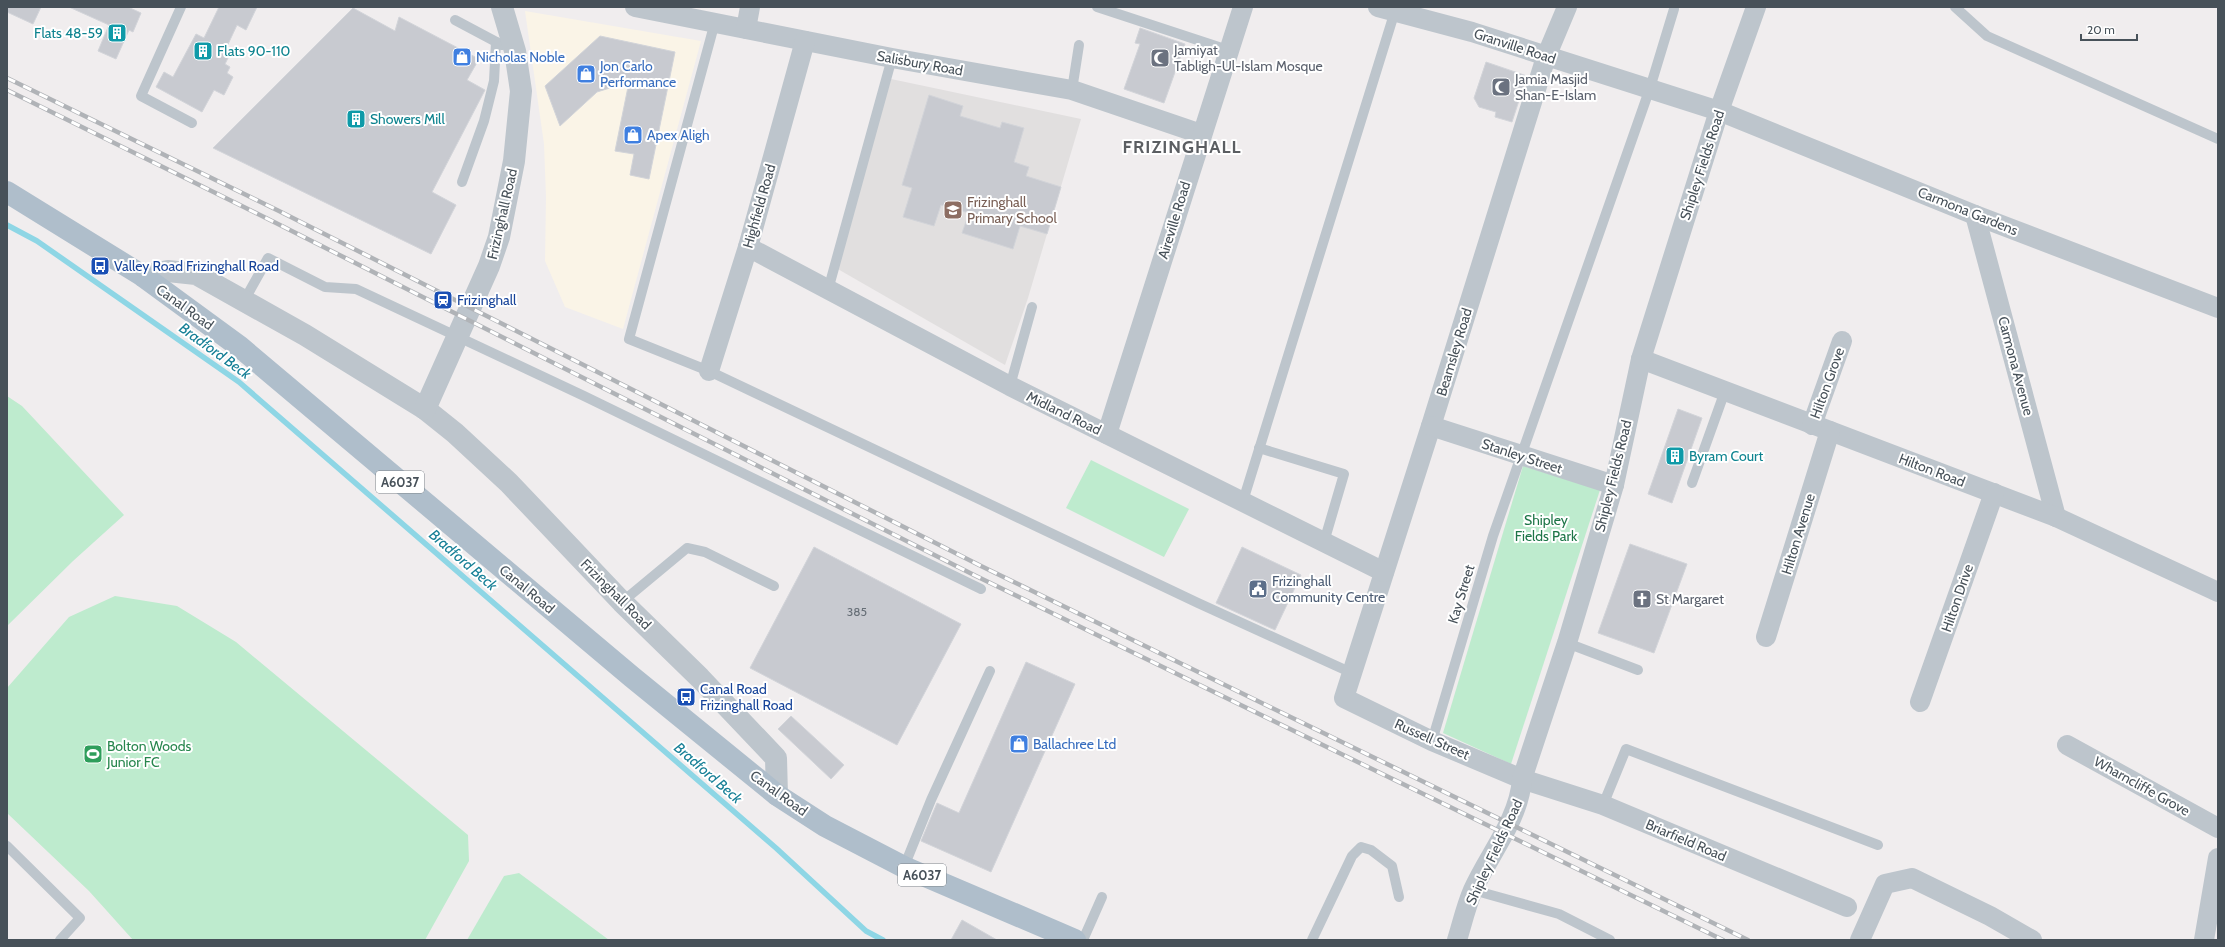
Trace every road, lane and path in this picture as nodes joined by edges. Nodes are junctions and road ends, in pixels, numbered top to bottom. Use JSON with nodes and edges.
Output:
{"nodes":[{"id":1,"x":181,"y":7,"type":"edge"},
{"id":2,"x":502,"y":7,"type":"edge"},
{"id":3,"x":634,"y":7,"type":"edge"},
{"id":4,"x":750,"y":7,"type":"edge"},
{"id":5,"x":1097,"y":7,"type":"edge"},
{"id":6,"x":1242,"y":7,"type":"edge"},
{"id":7,"x":1567,"y":7,"type":"edge"},
{"id":8,"x":1756,"y":7,"type":"edge"},
{"id":9,"x":1955,"y":7,"type":"edge"},
{"id":10,"x":1386,"y":9,"type":"edge"},
{"id":11,"x":1674,"y":10,"type":"dead end"},
{"id":12,"x":455,"y":20,"type":"dead end"},
{"id":13,"x":715,"y":22,"type":"junction"},
{"id":14,"x":746,"y":29,"type":"junction"},
{"id":15,"x":805,"y":40,"type":"junction"},
{"id":16,"x":1079,"y":45,"type":"dead end"},
{"id":17,"x":506,"y":46,"type":"junction"},
{"id":18,"x":1228,"y":50,"type":"junction"},
{"id":19,"x":1546,"y":57,"type":"junction"},
{"id":20,"x":892,"y":58,"type":"junction"},
{"id":21,"x":1650,"y":88,"type":"junction"},
{"id":22,"x":1072,"y":90,"type":"junction"},
{"id":23,"x":1719,"y":111,"type":"junction"},
{"id":24,"x":192,"y":123,"type":"dead end"},
{"id":25,"x":1201,"y":134,"type":"junction"},
{"id":26,"x":2218,"y":138,"type":"edge"},
{"id":27,"x":462,"y":182,"type":"dead end"},
{"id":28,"x":7,"y":192,"type":"edge"},
{"id":29,"x":1975,"y":215,"type":"junction"},
{"id":30,"x":748,"y":246,"type":"junction"},
{"id":31,"x":143,"y":276,"type":"junction"},
{"id":32,"x":828,"y":290,"type":"junction"},
{"id":33,"x":244,"y":301,"type":"junction"},
{"id":34,"x":1032,"y":307,"type":"dead end"},
{"id":35,"x":2218,"y":308,"type":"edge"},
{"id":36,"x":1842,"y":341,"type":"dead end"},
{"id":37,"x":1641,"y":359,"type":"junction"},
{"id":38,"x":709,"y":371,"type":"junction"},
{"id":39,"x":1010,"y":386,"type":"junction"},
{"id":40,"x":1725,"y":391,"type":"junction"},
{"id":41,"x":425,"y":409,"type":"junction"},
{"id":42,"x":1431,"y":426,"type":"junction"},
{"id":43,"x":1821,"y":428,"type":"junction"},
{"id":44,"x":1107,"y":434,"type":"junction"},
{"id":45,"x":1259,"y":448,"type":"junction"},
{"id":46,"x":1522,"y":456,"type":"junction"},
{"id":47,"x":1692,"y":483,"type":"dead end"},
{"id":48,"x":1614,"y":485,"type":"junction"},
{"id":49,"x":1994,"y":494,"type":"junction"},
{"id":50,"x":1243,"y":502,"type":"junction"},
{"id":51,"x":2056,"y":517,"type":"junction"},
{"id":52,"x":1324,"y":542,"type":"junction"},
{"id":53,"x":1384,"y":572,"type":"junction"},
{"id":54,"x":774,"y":586,"type":"dead end"},
{"id":55,"x":981,"y":589,"type":"dead end"},
{"id":56,"x":2218,"y":592,"type":"edge"},
{"id":57,"x":622,"y":602,"type":"junction"},
{"id":58,"x":1766,"y":637,"type":"dead end"},
{"id":59,"x":1567,"y":643,"type":"junction"},
{"id":60,"x":1638,"y":670,"type":"dead end"},
{"id":61,"x":990,"y":672,"type":"dead end"},
{"id":62,"x":1352,"y":672,"type":"junction"},
{"id":63,"x":1344,"y":698,"type":"joint"},
{"id":64,"x":1920,"y":702,"type":"dead end"},
{"id":65,"x":1432,"y":740,"type":"junction"},
{"id":66,"x":2067,"y":745,"type":"dead end"},
{"id":67,"x":1522,"y":787,"type":"junction"},
{"id":68,"x":777,"y":795,"type":"junction"},
{"id":69,"x":1604,"y":805,"type":"junction"},
{"id":70,"x":2218,"y":828,"type":"edge"},
{"id":71,"x":1878,"y":845,"type":"dead end"},
{"id":72,"x":7,"y":846,"type":"edge"},
{"id":73,"x":2218,"y":858,"type":"edge"},
{"id":74,"x":904,"y":867,"type":"junction"},
{"id":75,"x":1473,"y":890,"type":"junction"},
{"id":76,"x":1102,"y":897,"type":"dead end"},
{"id":77,"x":1400,"y":897,"type":"dead end"},
{"id":78,"x":1847,"y":907,"type":"dead end"},
{"id":79,"x":1062,"y":937,"type":"edge"},
{"id":80,"x":60,"y":940,"type":"edge"},
{"id":81,"x":1083,"y":940,"type":"edge"},
{"id":82,"x":1312,"y":940,"type":"edge"},
{"id":83,"x":1457,"y":940,"type":"edge"},
{"id":84,"x":1610,"y":940,"type":"edge"},
{"id":85,"x":1860,"y":940,"type":"edge"},
{"id":86,"x":2032,"y":940,"type":"edge"},
{"id":87,"x":2204,"y":940,"type":"edge"}],
"edges":[{"from":1,"to":24,"type":"lane"},
{"from":2,"to":17,"type":"street","name":"Frizinghall Road"},
{"from":3,"to":13,"type":"street","name":"Salisbury Road"},
{"from":4,"to":14,"type":"street"},
{"from":5,"to":18,"type":"lane"},
{"from":6,"to":18,"type":"street","name":"Aireville Road"},
{"from":7,"to":19,"type":"street","name":"Beamsley Road"},
{"from":8,"to":23,"type":"street","name":"Shipley Fields Road"},
{"from":9,"to":26,"type":"lane"},
{"from":10,"to":19,"type":"street","name":"Granville Road"},
{"from":10,"to":45,"type":"lane"},
{"from":11,"to":21,"type":"lane","name":"Kay Street"},
{"from":12,"to":17,"type":"lane"},
{"from":13,"to":14,"type":"street","name":"Salisbury Road"},
{"from":13,"to":38,"type":"lane"},
{"from":14,"to":15,"type":"street","name":"Salisbury Road"},
{"from":15,"to":20,"type":"street","name":"Salisbury Road"},
{"from":15,"to":30,"type":"street","name":"Highfield Road"},
{"from":16,"to":22,"type":"lane"},
{"from":17,"to":27,"type":"lane"},
{"from":17,"to":41,"type":"street","name":"Frizinghall Road"},
{"from":18,"to":25,"type":"street","name":"Aireville Road"},
{"from":19,"to":21,"type":"street","name":"Granville Road"},
{"from":19,"to":42,"type":"street","name":"Beamsley Road"},
{"from":20,"to":22,"type":"street","name":"Salisbury Road"},
{"from":20,"to":32,"type":"lane"},
{"from":21,"to":23,"type":"street","name":"Granville Road"},
{"from":21,"to":46,"type":"lane","name":"Kay Street"},
{"from":22,"to":25,"type":"street","name":"Salisbury Road"},
{"from":23,"to":29,"type":"street","name":"Carmona Gardens"},
{"from":23,"to":37,"type":"street","name":"Shipley Fields Road"},
{"from":25,"to":44,"type":"street","name":"Aireville Road"},
{"from":28,"to":31,"type":"main road","name":"Canal Road","number":"A6037"},
{"from":29,"to":35,"type":"street","name":"Carmona Gardens"},
{"from":29,"to":51,"type":"street","name":"Carmona Avenue"},
{"from":30,"to":32,"type":"street","name":"Midland Road"},
{"from":30,"to":38,"type":"street","name":"Highfield Road"},
{"from":31,"to":33,"type":"street","name":"Frizinghall Road"},
{"from":31,"to":68,"type":"main road","name":"Canal Road","number":"A6037"},
{"from":32,"to":39,"type":"street","name":"Midland Road"},
{"from":33,"to":41,"type":"street","name":"Frizinghall Road"},
{"from":33,"to":55,"type":"lane"},
{"from":34,"to":39,"type":"lane"},
{"from":36,"to":43,"type":"street","name":"Hilton Grove"},
{"from":37,"to":40,"type":"street","name":"Hilton Road"},
{"from":37,"to":48,"type":"street","name":"Shipley Fields Road"},
{"from":38,"to":62,"type":"lane"},
{"from":39,"to":44,"type":"street","name":"Midland Road"},
{"from":40,"to":43,"type":"street","name":"Hilton Road"},
{"from":40,"to":47,"type":"lane"},
{"from":41,"to":57,"type":"street","name":"Frizinghall Road"},
{"from":42,"to":46,"type":"street","name":"Stanley Street"},
{"from":42,"to":53,"type":"street","name":"Beamsley Road"},
{"from":43,"to":49,"type":"street","name":"Hilton Road"},
{"from":43,"to":58,"type":"street","name":"Hilton Avenue"},
{"from":44,"to":50,"type":"street","name":"Midland Road"},
{"from":45,"to":50,"type":"lane"},
{"from":45,"to":52,"type":"lane"},
{"from":46,"to":48,"type":"street","name":"Stanley Street"},
{"from":46,"to":65,"type":"lane","name":"Kay Street"},
{"from":48,"to":59,"type":"street","name":"Shipley Fields Road"},
{"from":49,"to":51,"type":"street","name":"Hilton Road"},
{"from":49,"to":64,"type":"street","name":"Hilton Drive"},
{"from":50,"to":52,"type":"street","name":"Midland Road"},
{"from":51,"to":56,"type":"street","name":"Hilton Road"},
{"from":52,"to":53,"type":"street","name":"Midland Road"},
{"from":53,"to":62,"type":"street","name":"Beamsley Road"},
{"from":54,"to":57,"type":"lane"},
{"from":57,"to":68,"type":"street","name":"Frizinghall Road"},
{"from":59,"to":60,"type":"lane"},
{"from":59,"to":67,"type":"street","name":"Shipley Fields Road"},
{"from":61,"to":74,"type":"lane"},
{"from":62,"to":63,"type":"street","name":"Beamsley Road"},
{"from":63,"to":65,"type":"street","name":"Russell Street"},
{"from":65,"to":67,"type":"street","name":"Russell Street"},
{"from":66,"to":70,"type":"street","name":"Wharncliffe Grove"},
{"from":67,"to":69,"type":"street","name":"Briarfield Road"},
{"from":67,"to":75,"type":"street","name":"Shipley Fields Road"},
{"from":68,"to":74,"type":"main road","name":"Canal Road","number":"A6037"},
{"from":69,"to":71,"type":"lane"},
{"from":69,"to":78,"type":"street","name":"Briarfield Road"},
{"from":72,"to":80,"type":"lane"},
{"from":73,"to":87,"type":"street"},
{"from":74,"to":79,"type":"main road","name":"Canal Road","number":"A6037"},
{"from":75,"to":83,"type":"street","name":"Shipley Fields Road"},
{"from":75,"to":84,"type":"lane"},
{"from":76,"to":81,"type":"lane"},
{"from":77,"to":82,"type":"lane"},
{"from":85,"to":86,"type":"street"}]}
